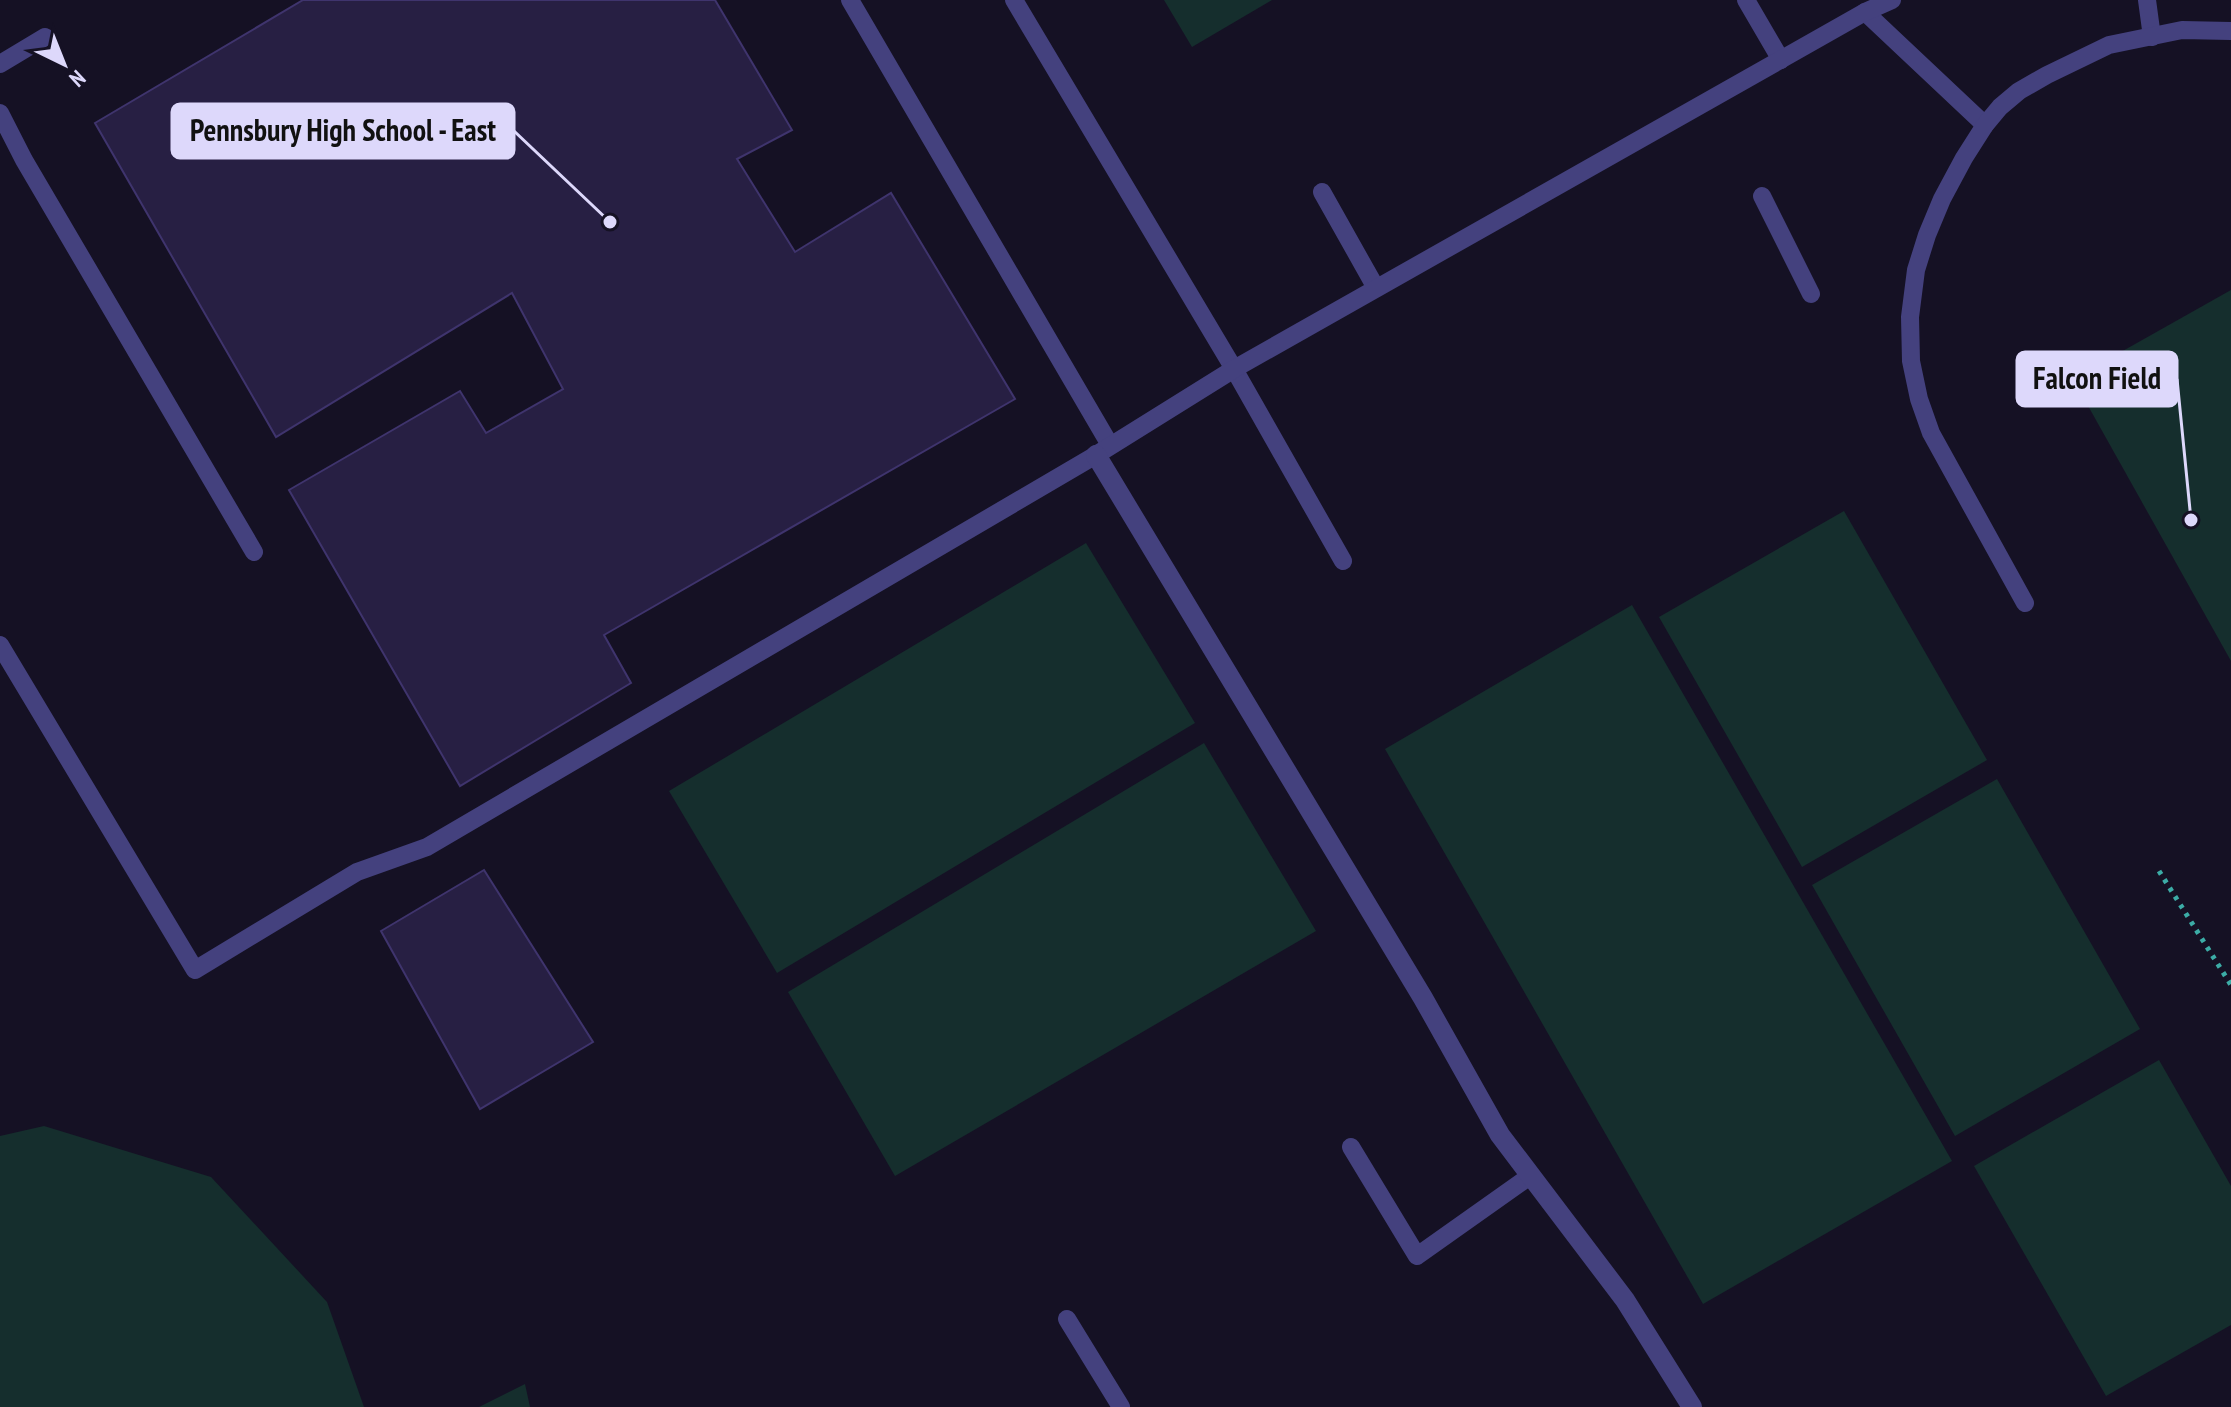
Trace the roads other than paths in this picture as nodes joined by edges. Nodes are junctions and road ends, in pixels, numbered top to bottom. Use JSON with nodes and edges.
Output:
{"nodes":[{"id":1,"x":850,"y":0,"type":"edge"},
{"id":2,"x":1014,"y":0,"type":"edge"},
{"id":3,"x":1746,"y":0,"type":"edge"},
{"id":4,"x":1892,"y":0,"type":"edge"},
{"id":5,"x":2147,"y":0,"type":"edge"},
{"id":6,"x":1865,"y":12,"type":"junction"},
{"id":7,"x":2231,"y":31,"type":"edge"},
{"id":8,"x":45,"y":37,"type":"dead end"},
{"id":9,"x":2152,"y":37,"type":"junction"},
{"id":10,"x":1781,"y":60,"type":"junction"},
{"id":11,"x":0,"y":64,"type":"edge"},
{"id":12,"x":0,"y":113,"type":"edge"},
{"id":13,"x":1985,"y":125,"type":"junction"},
{"id":14,"x":1322,"y":192,"type":"dead end"},
{"id":15,"x":1762,"y":196,"type":"dead end"},
{"id":16,"x":1376,"y":288,"type":"junction"},
{"id":17,"x":1811,"y":294,"type":"dead end"},
{"id":18,"x":1234,"y":369,"type":"junction"},
{"id":19,"x":1103,"y":450,"type":"junction"},
{"id":20,"x":254,"y":552,"type":"dead end"},
{"id":21,"x":1343,"y":561,"type":"dead end"},
{"id":22,"x":2025,"y":603,"type":"dead end"},
{"id":23,"x":0,"y":645,"type":"edge"},
{"id":24,"x":1351,"y":1147,"type":"dead end"},
{"id":25,"x":1530,"y":1176,"type":"junction"},
{"id":26,"x":1067,"y":1319,"type":"dead end"},
{"id":27,"x":1121,"y":1407,"type":"edge"},
{"id":28,"x":1692,"y":1407,"type":"edge"}],
"edges":[{"from":1,"to":19,"type":"lane"},
{"from":2,"to":18,"type":"lane"},
{"from":3,"to":10,"type":"lane"},
{"from":4,"to":6,"type":"lane"},
{"from":5,"to":9,"type":"lane"},
{"from":6,"to":10,"type":"lane"},
{"from":6,"to":13,"type":"lane"},
{"from":7,"to":9,"type":"lane"},
{"from":8,"to":11,"type":"lane"},
{"from":9,"to":13,"type":"lane"},
{"from":10,"to":16,"type":"lane"},
{"from":12,"to":20,"type":"lane"},
{"from":13,"to":22,"type":"lane"},
{"from":14,"to":16,"type":"lane"},
{"from":15,"to":17,"type":"lane"},
{"from":16,"to":18,"type":"lane"},
{"from":18,"to":19,"type":"lane"},
{"from":18,"to":21,"type":"lane"},
{"from":19,"to":23,"type":"lane"},
{"from":19,"to":25,"type":"street"},
{"from":24,"to":25,"type":"lane"},
{"from":25,"to":28,"type":"street"},
{"from":26,"to":27,"type":"lane"}]}
